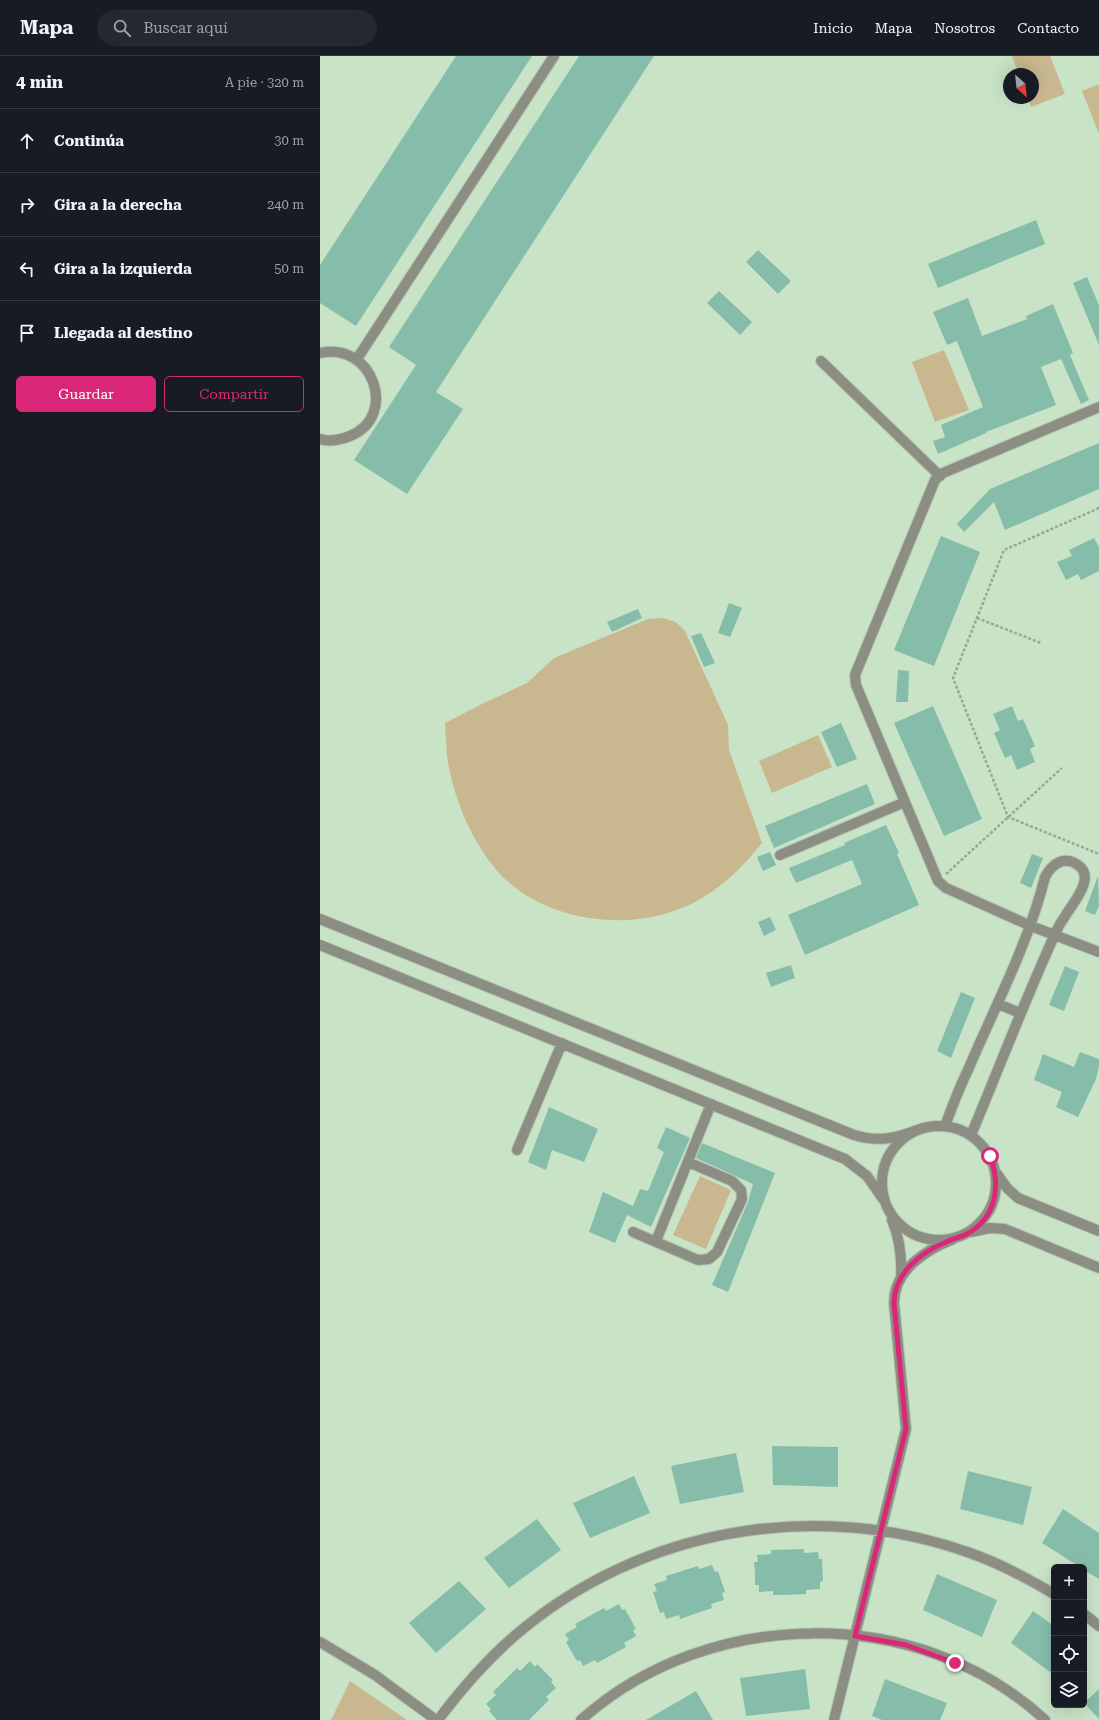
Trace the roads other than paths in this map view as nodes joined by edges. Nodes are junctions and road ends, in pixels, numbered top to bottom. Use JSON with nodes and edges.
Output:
{"nodes":[{"id":1,"x":554,"y":56,"type":"edge"},
{"id":2,"x":320,"y":353,"type":"edge"},
{"id":3,"x":357,"y":359,"type":"junction"},
{"id":4,"x":821,"y":361,"type":"dead end"},
{"id":5,"x":1099,"y":407,"type":"edge"},
{"id":6,"x":320,"y":439,"type":"edge"},
{"id":7,"x":940,"y":476,"type":"junction"},
{"id":8,"x":905,"y":802,"type":"junction"},
{"id":9,"x":780,"y":855,"type":"dead end"},
{"id":10,"x":320,"y":919,"type":"edge"},
{"id":11,"x":1031,"y":926,"type":"junction"},
{"id":12,"x":1054,"y":935,"type":"junction"},
{"id":13,"x":320,"y":945,"type":"edge"},
{"id":14,"x":1099,"y":952,"type":"edge"},
{"id":15,"x":998,"y":1004,"type":"junction"},
{"id":16,"x":1020,"y":1013,"type":"junction"},
{"id":17,"x":562,"y":1043,"type":"junction"},
{"id":18,"x":711,"y":1104,"type":"junction"},
{"id":19,"x":945,"y":1126,"type":"junction"},
{"id":20,"x":917,"y":1130,"type":"junction"},
{"id":21,"x":971,"y":1135,"type":"junction"},
{"id":22,"x":517,"y":1150,"type":"dead end"},
{"id":23,"x":688,"y":1162,"type":"junction"},
{"id":24,"x":995,"y":1170,"type":"junction"},
{"id":25,"x":883,"y":1199,"type":"junction"},
{"id":26,"x":887,"y":1209,"type":"junction"},
{"id":27,"x":1099,"y":1231,"type":"edge"},
{"id":28,"x":633,"y":1232,"type":"dead end"},
{"id":29,"x":967,"y":1234,"type":"junction"},
{"id":30,"x":953,"y":1239,"type":"junction"},
{"id":31,"x":656,"y":1241,"type":"junction"},
{"id":32,"x":1099,"y":1268,"type":"edge"},
{"id":33,"x":902,"y":1277,"type":"junction"},
{"id":34,"x":880,"y":1530,"type":"junction"},
{"id":35,"x":1051,"y":1592,"type":"edge"},
{"id":36,"x":1087,"y":1616,"type":"edge"},
{"id":37,"x":1099,"y":1626,"type":"edge"},
{"id":38,"x":855,"y":1636,"type":"junction"},
{"id":39,"x":320,"y":1642,"type":"edge"},
{"id":40,"x":437,"y":1720,"type":"edge"},
{"id":41,"x":581,"y":1720,"type":"edge"},
{"id":42,"x":834,"y":1720,"type":"edge"},
{"id":43,"x":1045,"y":1720,"type":"edge"}],
"edges":[{"from":1,"to":3,"type":"street"},
{"from":2,"to":3,"type":"street"},
{"from":3,"to":6,"type":"street"},
{"from":4,"to":7,"type":"street"},
{"from":5,"to":7,"type":"street"},
{"from":7,"to":8,"type":"street"},
{"from":8,"to":9,"type":"street"},
{"from":8,"to":11,"type":"street"},
{"from":10,"to":20,"type":"street"},
{"from":11,"to":12,"type":"street"},
{"from":11,"to":12,"type":"street"},
{"from":11,"to":15,"type":"street"},
{"from":12,"to":14,"type":"street"},
{"from":12,"to":16,"type":"street"},
{"from":13,"to":17,"type":"street"},
{"from":15,"to":16,"type":"street"},
{"from":15,"to":19,"type":"street"},
{"from":16,"to":21,"type":"street"},
{"from":17,"to":18,"type":"street"},
{"from":17,"to":22,"type":"street"},
{"from":18,"to":23,"type":"street"},
{"from":18,"to":25,"type":"street"},
{"from":19,"to":20,"type":"street"},
{"from":19,"to":21,"type":"street"},
{"from":20,"to":25,"type":"street"},
{"from":21,"to":24,"type":"street"},
{"from":23,"to":31,"type":"street"},
{"from":23,"to":31,"type":"street"},
{"from":24,"to":27,"type":"street"},
{"from":24,"to":29,"type":"street"},
{"from":25,"to":26,"type":"street"},
{"from":26,"to":30,"type":"street"},
{"from":26,"to":33,"type":"street"},
{"from":28,"to":31,"type":"street"},
{"from":29,"to":30,"type":"street"},
{"from":29,"to":32,"type":"street"},
{"from":30,"to":33,"type":"street"},
{"from":33,"to":34,"type":"street"},
{"from":34,"to":35,"type":"street"},
{"from":34,"to":38,"type":"street"},
{"from":34,"to":40,"type":"street"},
{"from":36,"to":37,"type":"street"},
{"from":38,"to":41,"type":"street"},
{"from":38,"to":42,"type":"street"},
{"from":38,"to":43,"type":"street"},
{"from":39,"to":40,"type":"street"}]}
